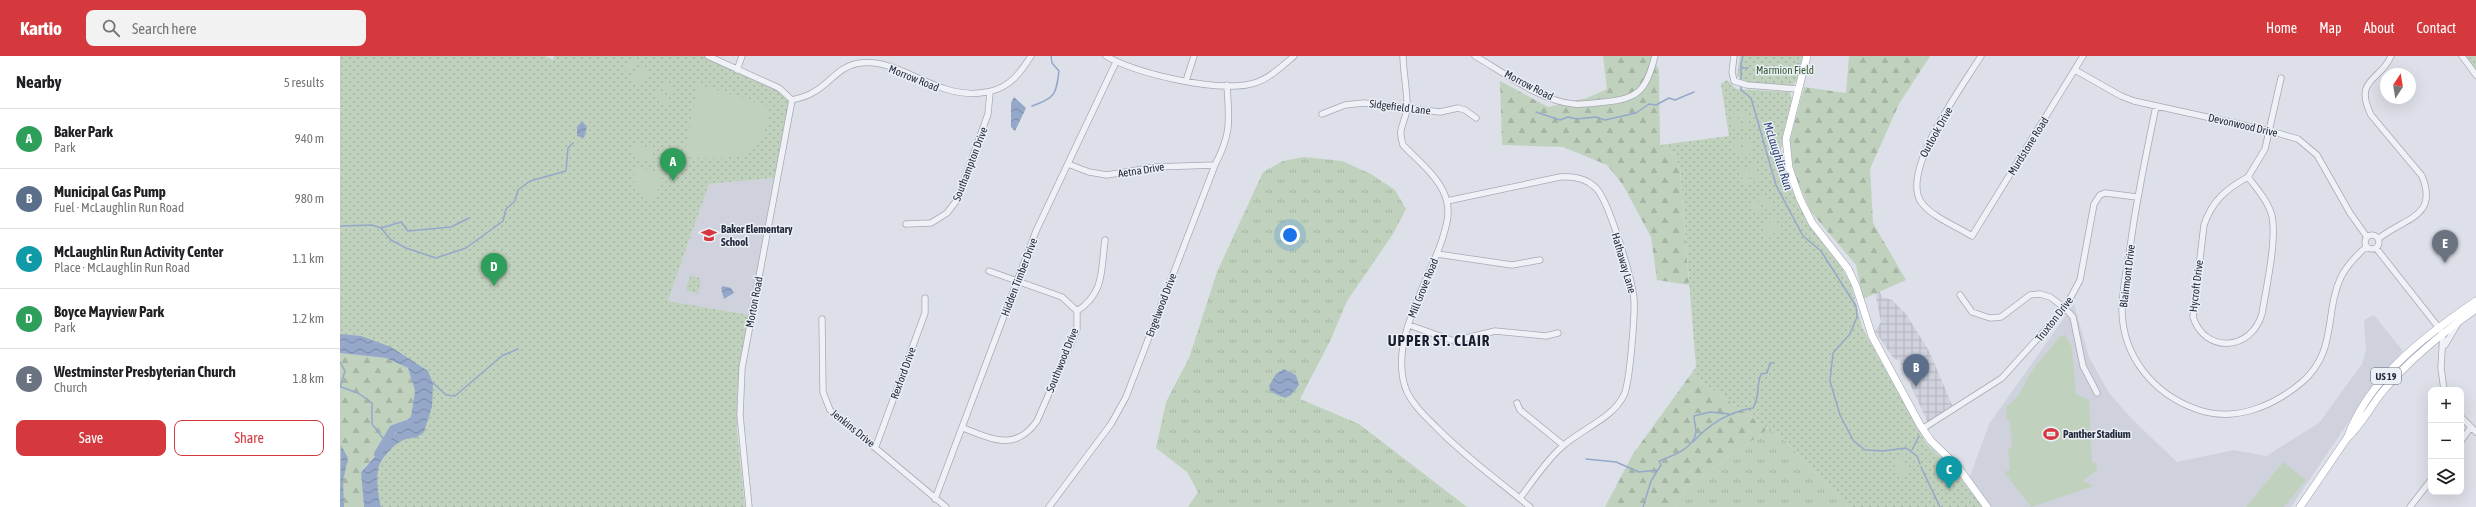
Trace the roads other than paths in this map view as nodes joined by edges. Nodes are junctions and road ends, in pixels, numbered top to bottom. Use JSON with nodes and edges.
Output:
{"nodes":[{"id":1,"x":708,"y":56,"type":"edge"},
{"id":2,"x":742,"y":56,"type":"edge"},
{"id":3,"x":1031,"y":56,"type":"edge"},
{"id":4,"x":1106,"y":56,"type":"edge"},
{"id":5,"x":1194,"y":56,"type":"edge"},
{"id":6,"x":1294,"y":56,"type":"edge"},
{"id":7,"x":1402,"y":56,"type":"edge"},
{"id":8,"x":1475,"y":56,"type":"edge"},
{"id":9,"x":1655,"y":56,"type":"edge"},
{"id":10,"x":1734,"y":56,"type":"edge"},
{"id":11,"x":1807,"y":56,"type":"edge"},
{"id":12,"x":1981,"y":56,"type":"edge"},
{"id":13,"x":2083,"y":56,"type":"edge"},
{"id":14,"x":2391,"y":56,"type":"edge"},
{"id":15,"x":2462,"y":56,"type":"edge"},
{"id":16,"x":1116,"y":62,"type":"junction"},
{"id":17,"x":737,"y":70,"type":"junction"},
{"id":18,"x":2075,"y":70,"type":"junction"},
{"id":19,"x":2476,"y":75,"type":"edge"},
{"id":20,"x":2281,"y":78,"type":"dead end"},
{"id":21,"x":1186,"y":81,"type":"junction"},
{"id":22,"x":1226,"y":85,"type":"junction"},
{"id":23,"x":1798,"y":89,"type":"junction"},
{"id":24,"x":990,"y":92,"type":"junction"},
{"id":25,"x":792,"y":100,"type":"junction"},
{"id":26,"x":2156,"y":106,"type":"junction"},
{"id":27,"x":1407,"y":109,"type":"junction"},
{"id":28,"x":1322,"y":114,"type":"dead end"},
{"id":29,"x":1476,"y":118,"type":"dead end"},
{"id":30,"x":2270,"y":131,"type":"junction"},
{"id":31,"x":1068,"y":164,"type":"junction"},
{"id":32,"x":1215,"y":165,"type":"junction"},
{"id":33,"x":2248,"y":177,"type":"junction"},
{"id":34,"x":2137,"y":196,"type":"junction"},
{"id":35,"x":1447,"y":201,"type":"junction"},
{"id":36,"x":906,"y":224,"type":"dead end"},
{"id":37,"x":1972,"y":236,"type":"joint"},
{"id":38,"x":2367,"y":236,"type":"junction"},
{"id":39,"x":2378,"y":239,"type":"junction"},
{"id":40,"x":1106,"y":240,"type":"dead end"},
{"id":41,"x":2366,"y":247,"type":"junction"},
{"id":42,"x":2376,"y":248,"type":"junction"},
{"id":43,"x":1437,"y":254,"type":"junction"},
{"id":44,"x":1540,"y":260,"type":"dead end"},
{"id":45,"x":989,"y":271,"type":"dead end"},
{"id":46,"x":1017,"y":280,"type":"junction"},
{"id":47,"x":1960,"y":295,"type":"dead end"},
{"id":48,"x":926,"y":298,"type":"dead end"},
{"id":49,"x":2476,"y":300,"type":"edge"},
{"id":50,"x":2065,"y":308,"type":"junction"},
{"id":51,"x":2476,"y":310,"type":"edge"},
{"id":52,"x":1077,"y":311,"type":"junction"},
{"id":53,"x":822,"y":319,"type":"dead end"},
{"id":54,"x":2460,"y":321,"type":"junction"},
{"id":55,"x":1408,"y":325,"type":"junction"},
{"id":56,"x":2442,"y":330,"type":"junction"},
{"id":57,"x":1558,"y":333,"type":"dead end"},
{"id":58,"x":2443,"y":351,"type":"junction"},
{"id":59,"x":2444,"y":387,"type":"edge"},
{"id":60,"x":2098,"y":393,"type":"dead end"},
{"id":61,"x":1517,"y":403,"type":"dead end"},
{"id":62,"x":2464,"y":420,"type":"edge"},
{"id":63,"x":962,"y":428,"type":"junction"},
{"id":64,"x":2471,"y":428,"type":"junction"},
{"id":65,"x":1922,"y":429,"type":"junction"},
{"id":66,"x":2476,"y":432,"type":"edge"},
{"id":67,"x":2464,"y":437,"type":"edge"},
{"id":68,"x":1563,"y":445,"type":"junction"},
{"id":69,"x":876,"y":446,"type":"junction"},
{"id":70,"x":2428,"y":484,"type":"edge"},
{"id":71,"x":1520,"y":498,"type":"junction"},
{"id":72,"x":935,"y":499,"type":"junction"},
{"id":73,"x":749,"y":507,"type":"edge"},
{"id":74,"x":946,"y":507,"type":"edge"},
{"id":75,"x":1049,"y":507,"type":"edge"},
{"id":76,"x":1530,"y":507,"type":"edge"},
{"id":77,"x":1987,"y":507,"type":"edge"},
{"id":78,"x":2300,"y":507,"type":"edge"},
{"id":79,"x":2410,"y":507,"type":"edge"}],
"edges":[{"from":1,"to":17,"type":"street"},
{"from":2,"to":17,"type":"street"},
{"from":3,"to":24,"type":"street","name":"Morrow Road"},
{"from":4,"to":16,"type":"street"},
{"from":5,"to":21,"type":"street"},
{"from":6,"to":22,"type":"street"},
{"from":7,"to":27,"type":"street"},
{"from":8,"to":9,"type":"street","name":"Morrow Road"},
{"from":10,"to":23,"type":"street"},
{"from":11,"to":23,"type":"main road"},
{"from":12,"to":37,"type":"street","name":"Outlook Drive"},
{"from":13,"to":18,"type":"street","name":"Murdstone Road"},
{"from":14,"to":39,"type":"street"},
{"from":15,"to":19,"type":"street"},
{"from":16,"to":21,"type":"street"},
{"from":16,"to":31,"type":"street","name":"Hidden Timber Drive"},
{"from":17,"to":25,"type":"street"},
{"from":18,"to":26,"type":"street","name":"Devonwood Drive"},
{"from":18,"to":37,"type":"street","name":"Murdstone Road"},
{"from":20,"to":30,"type":"street","name":"Hycroft Drive"},
{"from":21,"to":22,"type":"street"},
{"from":22,"to":32,"type":"street","name":"Engelwood Drive"},
{"from":23,"to":65,"type":"main road"},
{"from":24,"to":25,"type":"street","name":"Morrow Road"},
{"from":24,"to":36,"type":"street","name":"Southampton Drive"},
{"from":25,"to":73,"type":"street","name":"Morton Road"},
{"from":26,"to":30,"type":"street","name":"Devonwood Drive"},
{"from":26,"to":34,"type":"street","name":"Blairmont Drive"},
{"from":27,"to":28,"type":"street","name":"Sidgefield Lane"},
{"from":27,"to":29,"type":"street","name":"Sidgefield Lane"},
{"from":27,"to":35,"type":"street"},
{"from":30,"to":33,"type":"street","name":"Hycroft Drive"},
{"from":30,"to":38,"type":"street","name":"Devonwood Drive"},
{"from":31,"to":32,"type":"street","name":"Aetna Drive"},
{"from":31,"to":46,"type":"street","name":"Hidden Timber Drive"},
{"from":32,"to":75,"type":"street","name":"Engelwood Drive"},
{"from":33,"to":33,"type":"street","name":"Hycroft Drive"},
{"from":34,"to":41,"type":"street","name":"Blairmont Drive"},
{"from":34,"to":50,"type":"street","name":"Truxton Drive"},
{"from":35,"to":43,"type":"street","name":"Mill Grove Road"},
{"from":35,"to":68,"type":"street","name":"Hathaway Lane"},
{"from":38,"to":39,"type":"street"},
{"from":38,"to":41,"type":"street"},
{"from":39,"to":42,"type":"street"},
{"from":40,"to":52,"type":"street"},
{"from":41,"to":42,"type":"street"},
{"from":42,"to":56,"type":"street"},
{"from":43,"to":44,"type":"street"},
{"from":43,"to":55,"type":"street","name":"Mill Grove Road"},
{"from":45,"to":46,"type":"street"},
{"from":46,"to":52,"type":"street"},
{"from":46,"to":63,"type":"street","name":"Hidden Timber Drive"},
{"from":47,"to":50,"type":"street"},
{"from":48,"to":69,"type":"street","name":"Rexford Drive"},
{"from":49,"to":56,"type":"main road","number":"US 19"},
{"from":50,"to":60,"type":"street"},
{"from":50,"to":65,"type":"street","name":"Truxton Drive"},
{"from":51,"to":54,"type":"main road","number":"US 19"},
{"from":52,"to":63,"type":"street","name":"Southwood Drive"},
{"from":53,"to":69,"type":"street","name":"Jenkins Drive"},
{"from":54,"to":56,"type":"main road","number":"US 19"},
{"from":54,"to":58,"type":"street"},
{"from":55,"to":57,"type":"street"},
{"from":55,"to":71,"type":"street","name":"Mill Grove Road"},
{"from":56,"to":58,"type":"street"},
{"from":56,"to":78,"type":"main road","number":"US 19"},
{"from":58,"to":59,"type":"street"},
{"from":61,"to":68,"type":"street"},
{"from":62,"to":64,"type":"street"},
{"from":63,"to":72,"type":"street","name":"Hidden Timber Drive"},
{"from":64,"to":66,"type":"street"},
{"from":64,"to":67,"type":"street"},
{"from":65,"to":77,"type":"main road"},
{"from":68,"to":71,"type":"street","name":"Hathaway Lane"},
{"from":69,"to":72,"type":"street","name":"Jenkins Drive"},
{"from":70,"to":79,"type":"street"},
{"from":71,"to":76,"type":"street","name":"Mill Grove Road"},
{"from":72,"to":74,"type":"street","name":"Jenkins Drive"}]}
